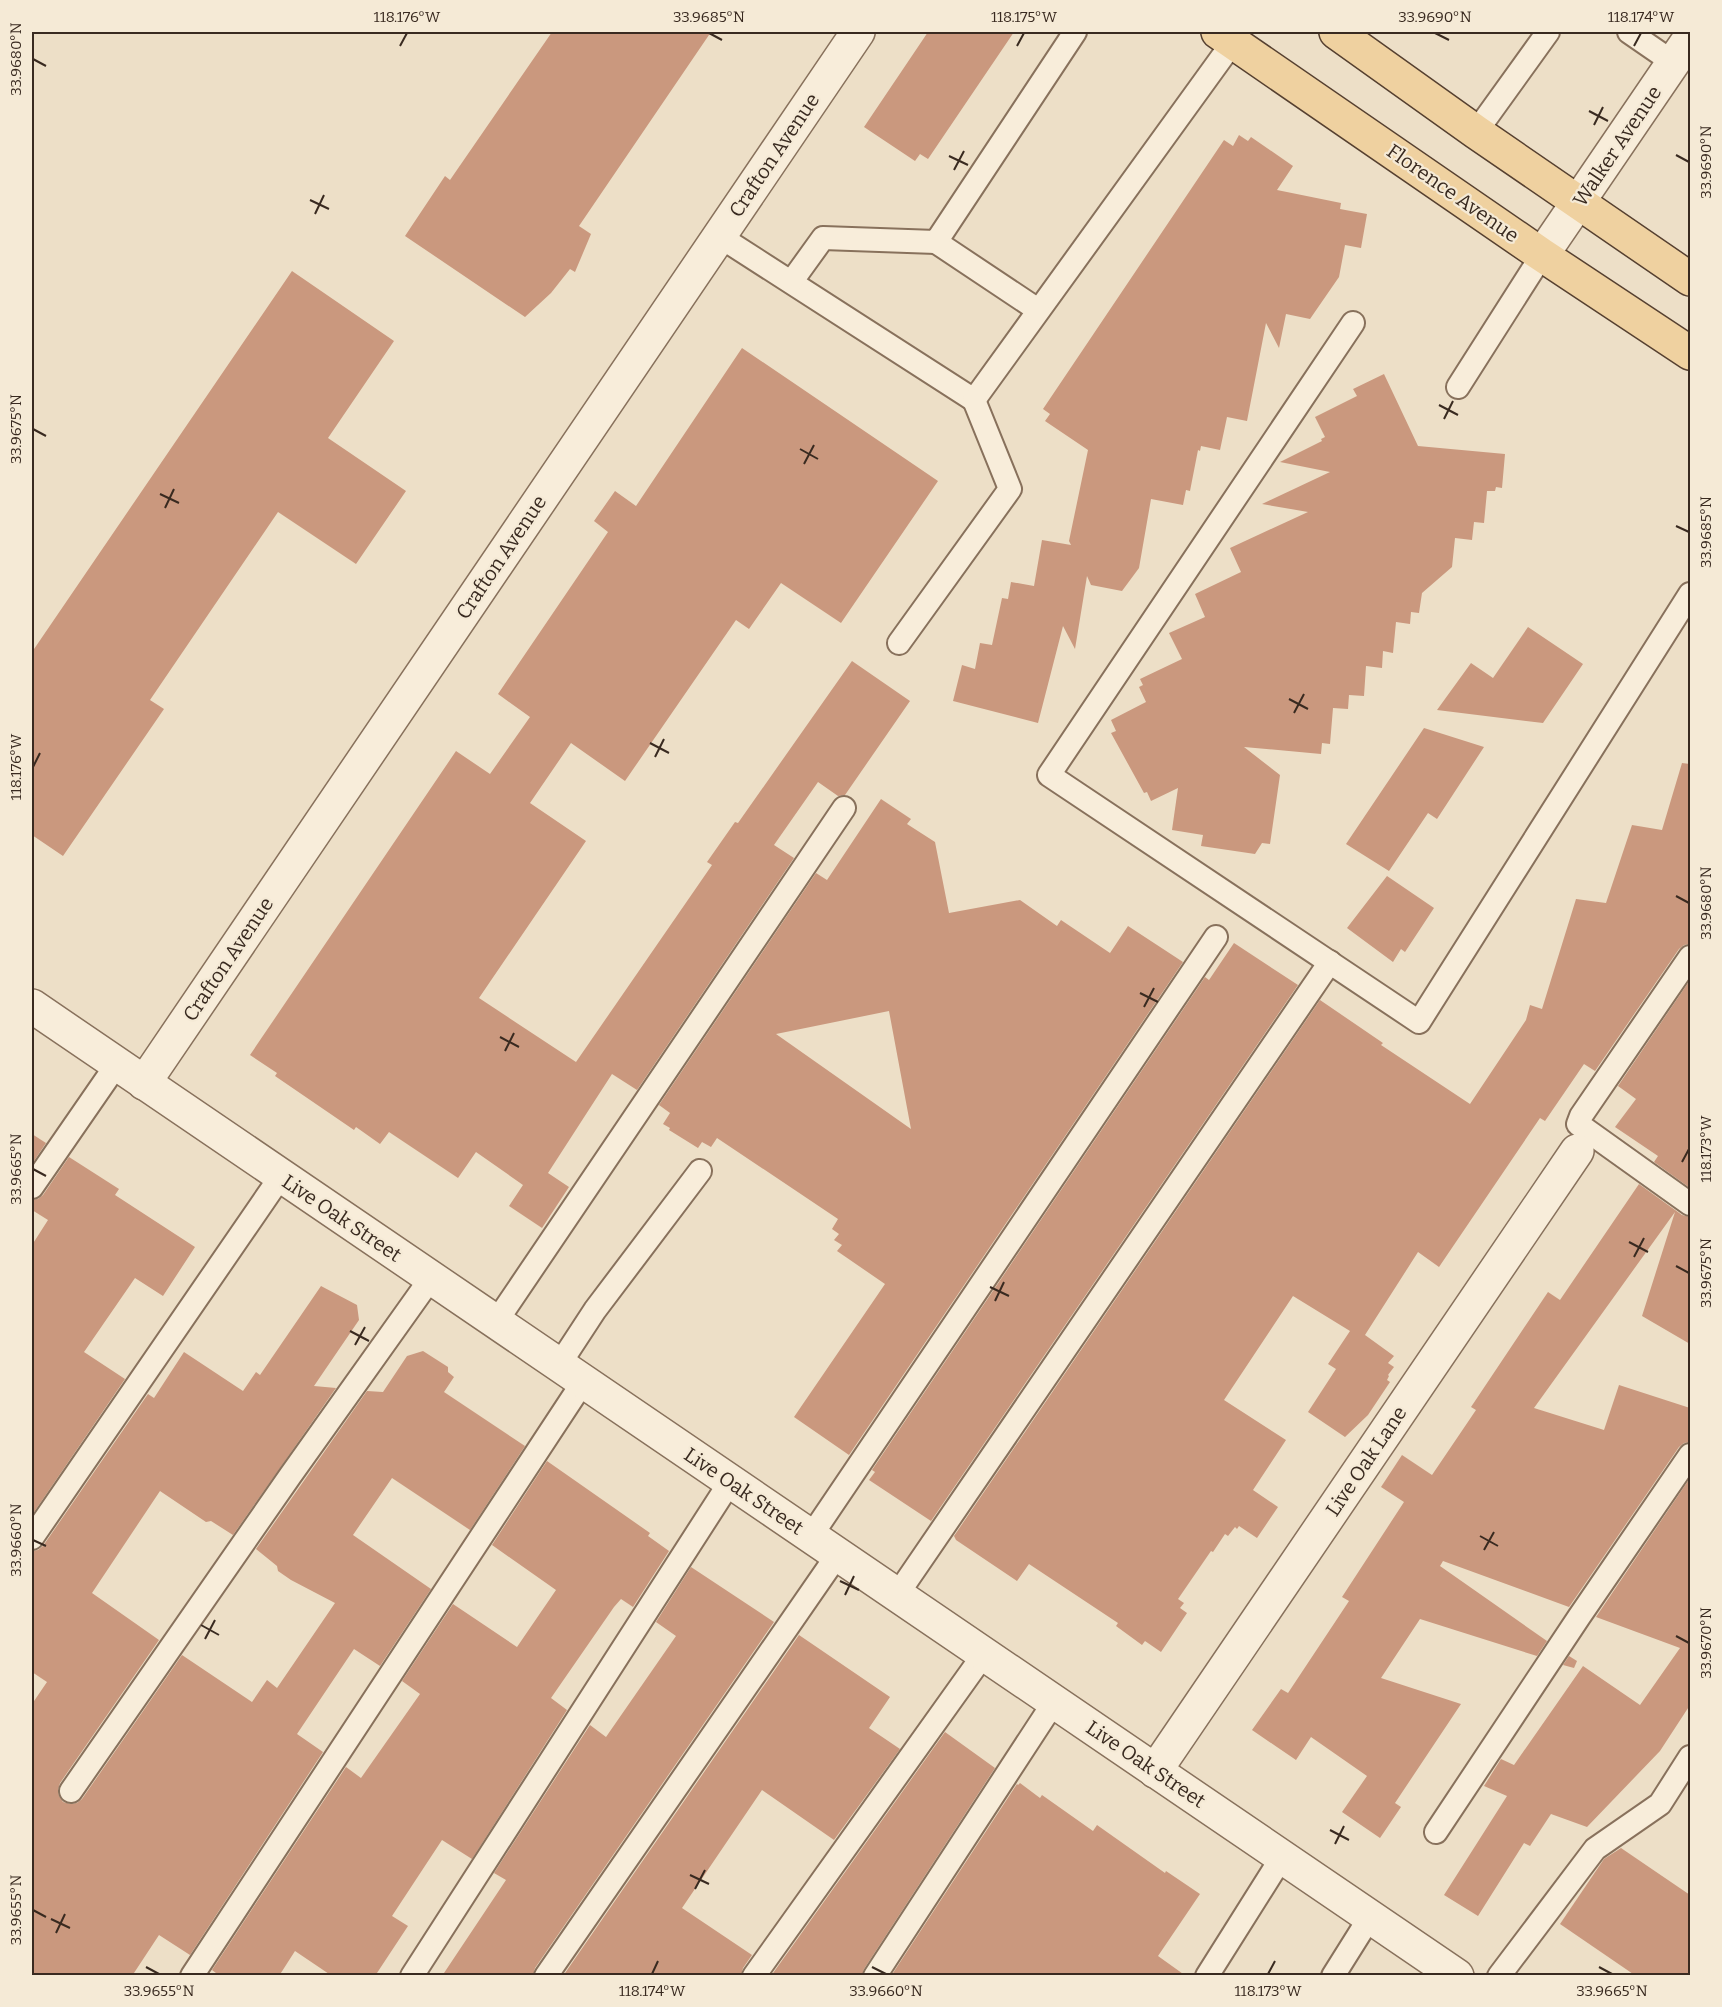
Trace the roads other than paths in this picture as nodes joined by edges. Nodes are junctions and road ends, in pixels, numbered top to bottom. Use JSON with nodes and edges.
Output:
{"nodes":[{"id":1,"x":858,"y":32,"type":"edge"},
{"id":2,"x":1075,"y":32,"type":"edge"},
{"id":3,"x":1548,"y":32,"type":"edge"},
{"id":4,"x":1629,"y":32,"type":"edge"},
{"id":5,"x":1225,"y":37,"type":"edge"},
{"id":6,"x":1355,"y":37,"type":"edge"},
{"id":7,"x":1682,"y":50,"type":"edge"},
{"id":8,"x":1476,"y":132,"type":"junction"},
{"id":9,"x":1578,"y":203,"type":"junction"},
{"id":10,"x":719,"y":236,"type":"junction"},
{"id":11,"x":936,"y":242,"type":"junction"},
{"id":12,"x":1542,"y":255,"type":"junction"},
{"id":13,"x":1690,"y":279,"type":"edge"},
{"id":14,"x":792,"y":281,"type":"junction"},
{"id":15,"x":1038,"y":310,"type":"junction"},
{"id":16,"x":1353,"y":323,"type":"dead end"},
{"id":17,"x":1690,"y":353,"type":"edge"},
{"id":18,"x":1458,"y":387,"type":"dead end"},
{"id":19,"x":974,"y":400,"type":"junction"},
{"id":20,"x":1690,"y":594,"type":"edge"},
{"id":21,"x":899,"y":643,"type":"dead end"},
{"id":22,"x":844,"y":808,"type":"dead end"},
{"id":23,"x":1216,"y":937,"type":"dead end"},
{"id":24,"x":1690,"y":957,"type":"edge"},
{"id":25,"x":1330,"y":962,"type":"junction"},
{"id":26,"x":32,"y":1006,"type":"edge"},
{"id":27,"x":117,"y":1064,"type":"junction"},
{"id":28,"x":144,"y":1083,"type":"junction"},
{"id":29,"x":1577,"y":1151,"type":"dead end"},
{"id":30,"x":700,"y":1172,"type":"dead end"},
{"id":31,"x":281,"y":1176,"type":"junction"},
{"id":32,"x":32,"y":1187,"type":"edge"},
{"id":33,"x":1690,"y":1204,"type":"edge"},
{"id":34,"x":431,"y":1278,"type":"junction"},
{"id":35,"x":496,"y":1323,"type":"junction"},
{"id":36,"x":571,"y":1373,"type":"junction"},
{"id":37,"x":1690,"y":1455,"type":"edge"},
{"id":38,"x":730,"y":1482,"type":"junction"},
{"id":39,"x":811,"y":1536,"type":"junction"},
{"id":40,"x":32,"y":1538,"type":"edge"},
{"id":41,"x":838,"y":1554,"type":"junction"},
{"id":42,"x":897,"y":1595,"type":"junction"},
{"id":43,"x":984,"y":1654,"type":"junction"},
{"id":44,"x":1054,"y":1702,"type":"junction"},
{"id":45,"x":1690,"y":1757,"type":"edge"},
{"id":46,"x":1155,"y":1771,"type":"junction"},
{"id":47,"x":70,"y":1791,"type":"dead end"},
{"id":48,"x":1437,"y":1832,"type":"dead end"},
{"id":49,"x":1282,"y":1857,"type":"junction"},
{"id":50,"x":1370,"y":1917,"type":"junction"},
{"id":51,"x":192,"y":1976,"type":"edge"},
{"id":52,"x":412,"y":1976,"type":"edge"},
{"id":53,"x":546,"y":1976,"type":"edge"},
{"id":54,"x":754,"y":1976,"type":"edge"},
{"id":55,"x":875,"y":1976,"type":"edge"},
{"id":56,"x":1207,"y":1976,"type":"edge"},
{"id":57,"x":1333,"y":1976,"type":"edge"},
{"id":58,"x":1457,"y":1976,"type":"edge"},
{"id":59,"x":1499,"y":1976,"type":"edge"}],
"edges":[{"from":1,"to":10,"type":"street","name":"Crafton Avenue"},
{"from":2,"to":11,"type":"lane"},
{"from":3,"to":8,"type":"lane"},
{"from":4,"to":7,"type":"lane"},
{"from":5,"to":12,"type":"main road","name":"Florence Avenue"},
{"from":5,"to":15,"type":"lane"},
{"from":6,"to":8,"type":"main road"},
{"from":7,"to":9,"type":"street","name":"Walker Avenue"},
{"from":8,"to":9,"type":"main road"},
{"from":9,"to":12,"type":"street","name":"Walker Avenue"},
{"from":9,"to":13,"type":"main road"},
{"from":10,"to":14,"type":"lane"},
{"from":10,"to":28,"type":"street","name":"Crafton Avenue"},
{"from":11,"to":14,"type":"lane"},
{"from":11,"to":15,"type":"lane"},
{"from":12,"to":17,"type":"main road","name":"Florence Avenue"},
{"from":12,"to":18,"type":"lane"},
{"from":14,"to":19,"type":"lane"},
{"from":15,"to":19,"type":"lane"},
{"from":16,"to":25,"type":"lane"},
{"from":19,"to":21,"type":"lane"},
{"from":20,"to":25,"type":"lane"},
{"from":22,"to":35,"type":"lane"},
{"from":23,"to":39,"type":"lane"},
{"from":24,"to":33,"type":"lane"},
{"from":25,"to":42,"type":"lane"},
{"from":26,"to":27,"type":"street","name":"Live Oak Street"},
{"from":27,"to":28,"type":"street","name":"Live Oak Street"},
{"from":27,"to":32,"type":"lane"},
{"from":28,"to":31,"type":"street","name":"Live Oak Street"},
{"from":29,"to":46,"type":"street","name":"Live Oak Lane"},
{"from":30,"to":36,"type":"lane"},
{"from":31,"to":34,"type":"street","name":"Live Oak Street"},
{"from":31,"to":40,"type":"lane"},
{"from":34,"to":35,"type":"street","name":"Live Oak Street"},
{"from":34,"to":47,"type":"lane"},
{"from":35,"to":36,"type":"street","name":"Live Oak Street"},
{"from":36,"to":38,"type":"street","name":"Live Oak Street"},
{"from":36,"to":51,"type":"lane"},
{"from":37,"to":48,"type":"lane"},
{"from":38,"to":39,"type":"street","name":"Live Oak Street"},
{"from":38,"to":52,"type":"lane"},
{"from":39,"to":41,"type":"street","name":"Live Oak Street"},
{"from":41,"to":42,"type":"street","name":"Live Oak Street"},
{"from":41,"to":53,"type":"lane"},
{"from":42,"to":43,"type":"street","name":"Live Oak Street"},
{"from":43,"to":44,"type":"street","name":"Live Oak Street"},
{"from":43,"to":54,"type":"lane"},
{"from":44,"to":46,"type":"street","name":"Live Oak Street"},
{"from":44,"to":55,"type":"lane"},
{"from":45,"to":59,"type":"lane"},
{"from":46,"to":49,"type":"street","name":"Live Oak Street"},
{"from":49,"to":50,"type":"street","name":"Live Oak Street"},
{"from":49,"to":56,"type":"lane"},
{"from":50,"to":57,"type":"lane"},
{"from":50,"to":58,"type":"street","name":"Live Oak Street"}]}
